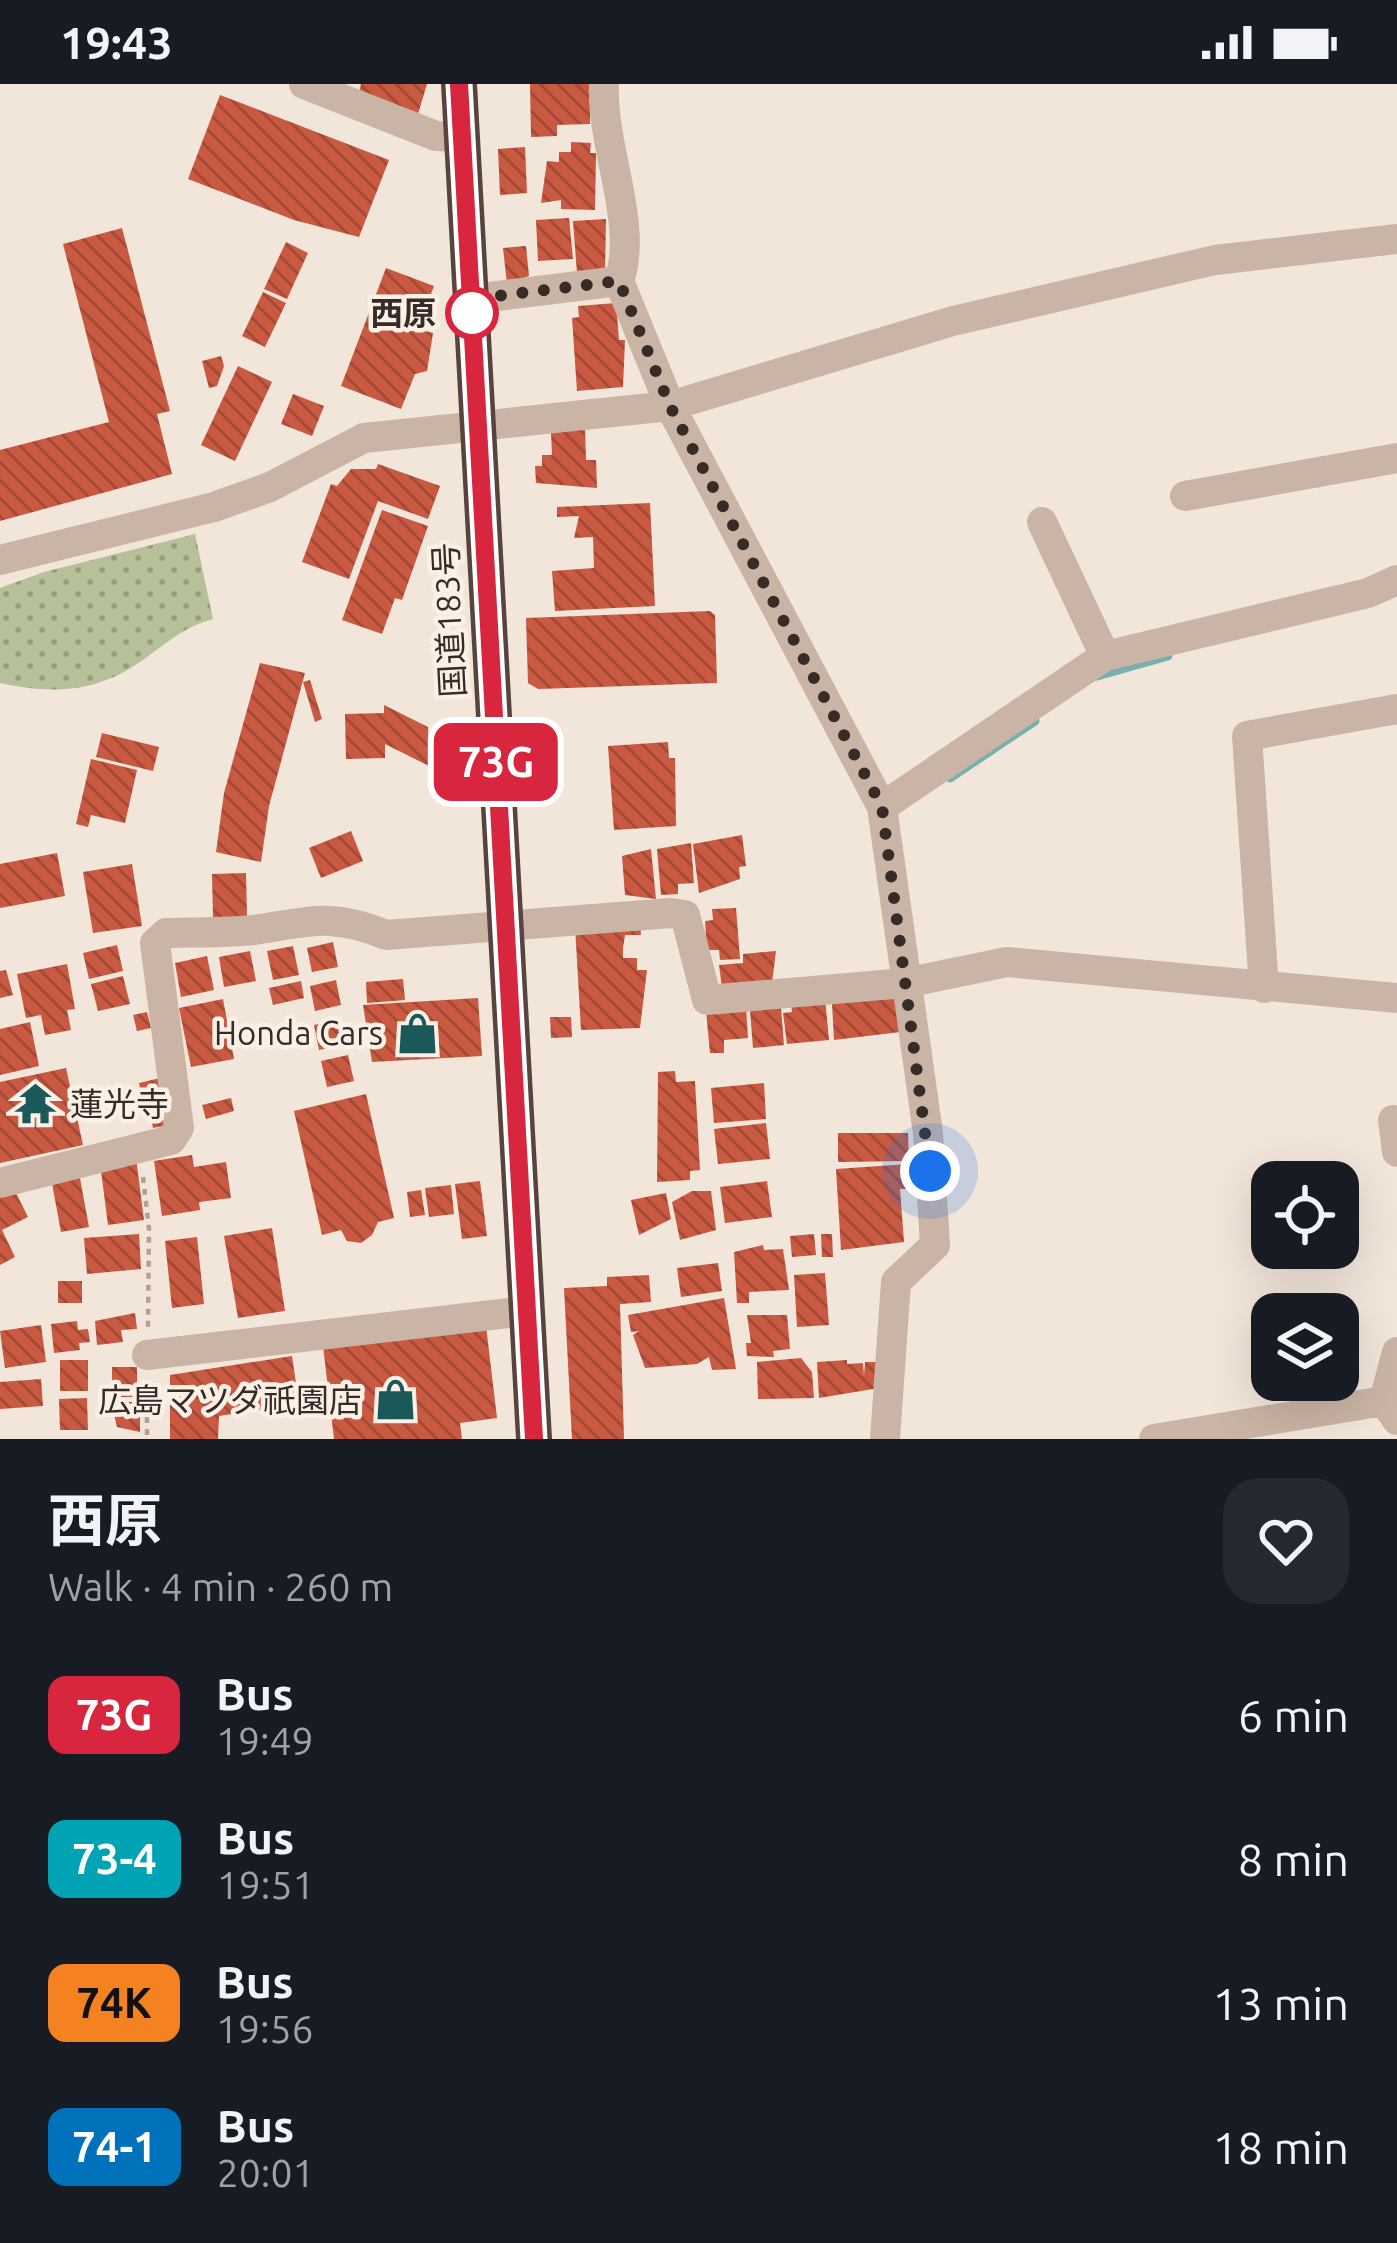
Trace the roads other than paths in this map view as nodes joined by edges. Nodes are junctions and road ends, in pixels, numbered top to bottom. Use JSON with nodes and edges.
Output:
{"nodes":[{"id":1,"x":304,"y":84,"type":"edge"},
{"id":2,"x":459,"y":84,"type":"edge"},
{"id":3,"x":604,"y":84,"type":"edge"},
{"id":4,"x":462,"y":136,"type":"junction"},
{"id":5,"x":1397,"y":239,"type":"edge"},
{"id":6,"x":619,"y":281,"type":"junction"},
{"id":7,"x":472,"y":299,"type":"junction"},
{"id":8,"x":670,"y":406,"type":"junction"},
{"id":9,"x":478,"y":425,"type":"junction"},
{"id":10,"x":1397,"y":458,"type":"edge"},
{"id":11,"x":1185,"y":496,"type":"dead end"},
{"id":12,"x":1042,"y":522,"type":"dead end"},
{"id":13,"x":0,"y":560,"type":"edge"},
{"id":14,"x":1397,"y":580,"type":"edge"},
{"id":15,"x":1105,"y":656,"type":"junction"},
{"id":16,"x":1397,"y":709,"type":"edge"},
{"id":17,"x":882,"y":807,"type":"junction"},
{"id":18,"x":506,"y":924,"type":"junction"},
{"id":19,"x":904,"y":983,"type":"junction"},
{"id":20,"x":1264,"y":988,"type":"junction"},
{"id":21,"x":1397,"y":998,"type":"edge"},
{"id":22,"x":1393,"y":1120,"type":"dead end"},
{"id":23,"x":1397,"y":1152,"type":"edge"},
{"id":24,"x":0,"y":1183,"type":"edge"},
{"id":25,"x":527,"y":1311,"type":"junction"},
{"id":26,"x":147,"y":1354,"type":"road end"},
{"id":27,"x":1396,"y":1364,"type":"edge"},
{"id":28,"x":1390,"y":1410,"type":"edge"},
{"id":29,"x":534,"y":1439,"type":"edge"},
{"id":30,"x":885,"y":1439,"type":"edge"},
{"id":31,"x":1154,"y":1439,"type":"edge"}],
"edges":[{"from":1,"to":4,"type":"street"},
{"from":2,"to":4,"type":"highway","name":"国道183号"},
{"from":3,"to":6,"type":"street"},
{"from":4,"to":7,"type":"highway","name":"国道183号"},
{"from":5,"to":8,"type":"street"},
{"from":6,"to":7,"type":"street"},
{"from":6,"to":8,"type":"street"},
{"from":7,"to":9,"type":"highway","name":"国道183号"},
{"from":8,"to":9,"type":"street"},
{"from":8,"to":17,"type":"street"},
{"from":9,"to":13,"type":"street"},
{"from":9,"to":18,"type":"highway","name":"国道183号"},
{"from":10,"to":11,"type":"street"},
{"from":12,"to":15,"type":"street"},
{"from":14,"to":15,"type":"street"},
{"from":15,"to":17,"type":"street"},
{"from":16,"to":20,"type":"street"},
{"from":17,"to":19,"type":"street"},
{"from":18,"to":19,"type":"street"},
{"from":18,"to":24,"type":"street"},
{"from":18,"to":25,"type":"highway","name":"国道183号"},
{"from":19,"to":20,"type":"street"},
{"from":19,"to":30,"type":"street"},
{"from":20,"to":21,"type":"street"},
{"from":22,"to":23,"type":"street"},
{"from":25,"to":26,"type":"street"},
{"from":25,"to":29,"type":"highway","name":"国道183号"},
{"from":27,"to":28,"type":"street"},
{"from":28,"to":31,"type":"street"}]}
